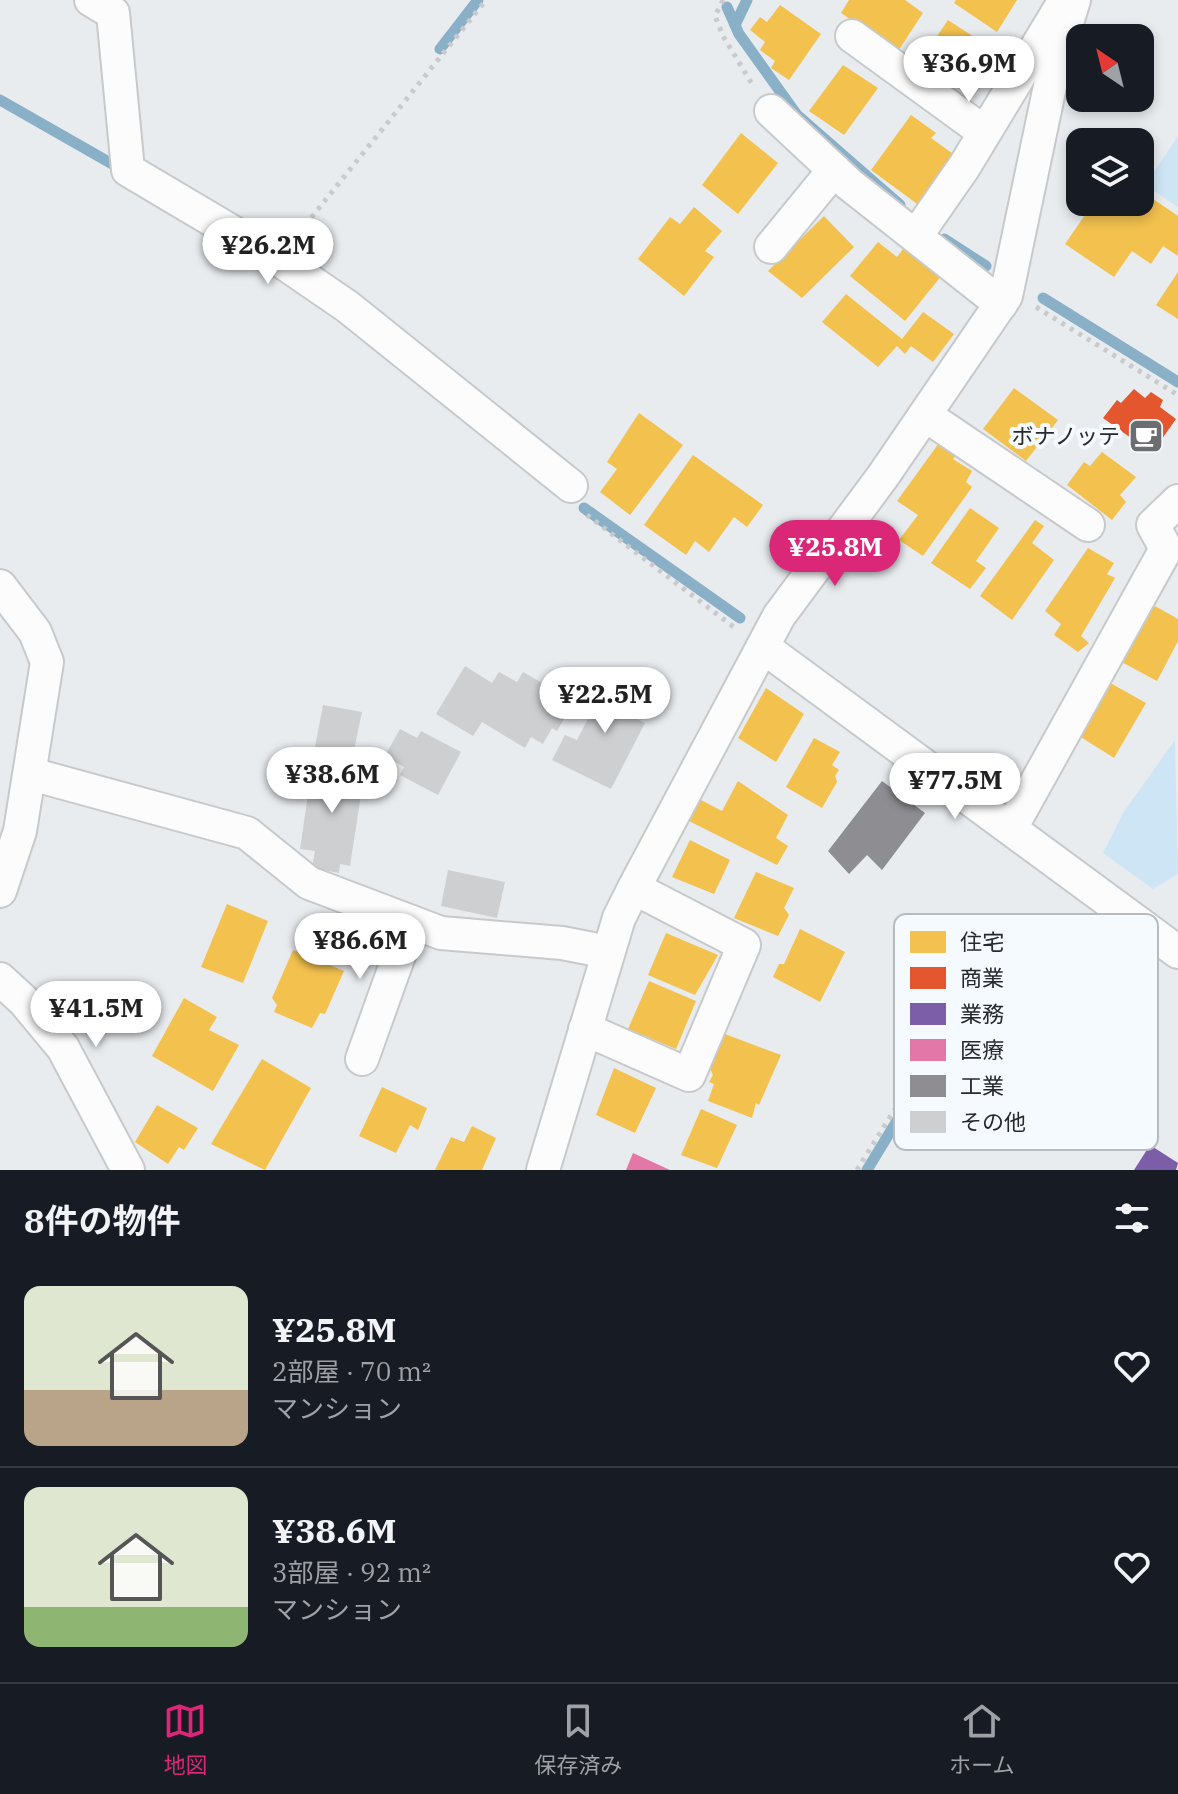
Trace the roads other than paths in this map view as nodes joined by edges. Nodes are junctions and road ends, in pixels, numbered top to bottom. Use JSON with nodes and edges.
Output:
{"nodes":[{"id":1,"x":91,"y":0,"type":"edge"},
{"id":2,"x":1065,"y":0,"type":"edge"},
{"id":3,"x":1074,"y":0,"type":"edge"},
{"id":4,"x":852,"y":36,"type":"dead end"},
{"id":5,"x":771,"y":111,"type":"road end"},
{"id":6,"x":984,"y":132,"type":"junction"},
{"id":7,"x":834,"y":170,"type":"junction"},
{"id":8,"x":916,"y":236,"type":"junction"},
{"id":9,"x":771,"y":247,"type":"dead end"},
{"id":10,"x":1004,"y":296,"type":"junction"},
{"id":11,"x":925,"y":415,"type":"junction"},
{"id":12,"x":571,"y":486,"type":"road end"},
{"id":13,"x":1178,"y":501,"type":"edge"},
{"id":14,"x":1088,"y":525,"type":"dead end"},
{"id":15,"x":0,"y":586,"type":"edge"},
{"id":16,"x":763,"y":647,"type":"junction"},
{"id":17,"x":31,"y":774,"type":"junction"},
{"id":18,"x":1011,"y":828,"type":"junction"},
{"id":19,"x":634,"y":888,"type":"junction"},
{"id":20,"x":0,"y":891,"type":"edge"},
{"id":21,"x":1127,"y":914,"type":"edge"},
{"id":22,"x":411,"y":922,"type":"junction"},
{"id":23,"x":1158,"y":937,"type":"edge"},
{"id":24,"x":608,"y":952,"type":"junction"},
{"id":25,"x":1178,"y":952,"type":"edge"},
{"id":26,"x":0,"y":979,"type":"edge"},
{"id":27,"x":585,"y":1029,"type":"junction"},
{"id":28,"x":362,"y":1059,"type":"dead end"},
{"id":29,"x":128,"y":1170,"type":"edge"},
{"id":30,"x":543,"y":1170,"type":"edge"}],
"edges":[{"from":1,"to":12,"type":"street"},
{"from":2,"to":6,"type":"street"},
{"from":3,"to":10,"type":"street"},
{"from":4,"to":6,"type":"street"},
{"from":5,"to":7,"type":"street"},
{"from":6,"to":8,"type":"street"},
{"from":7,"to":8,"type":"street"},
{"from":7,"to":9,"type":"street"},
{"from":8,"to":10,"type":"street"},
{"from":10,"to":11,"type":"street"},
{"from":11,"to":14,"type":"street"},
{"from":11,"to":16,"type":"street"},
{"from":13,"to":18,"type":"street"},
{"from":15,"to":17,"type":"street"},
{"from":16,"to":18,"type":"street"},
{"from":16,"to":19,"type":"street"},
{"from":17,"to":20,"type":"street"},
{"from":17,"to":22,"type":"street"},
{"from":18,"to":21,"type":"street"},
{"from":19,"to":24,"type":"street"},
{"from":19,"to":27,"type":"street"},
{"from":22,"to":24,"type":"street"},
{"from":22,"to":28,"type":"street"},
{"from":23,"to":25,"type":"street"},
{"from":24,"to":27,"type":"street"},
{"from":26,"to":29,"type":"street"},
{"from":27,"to":30,"type":"street"}]}
